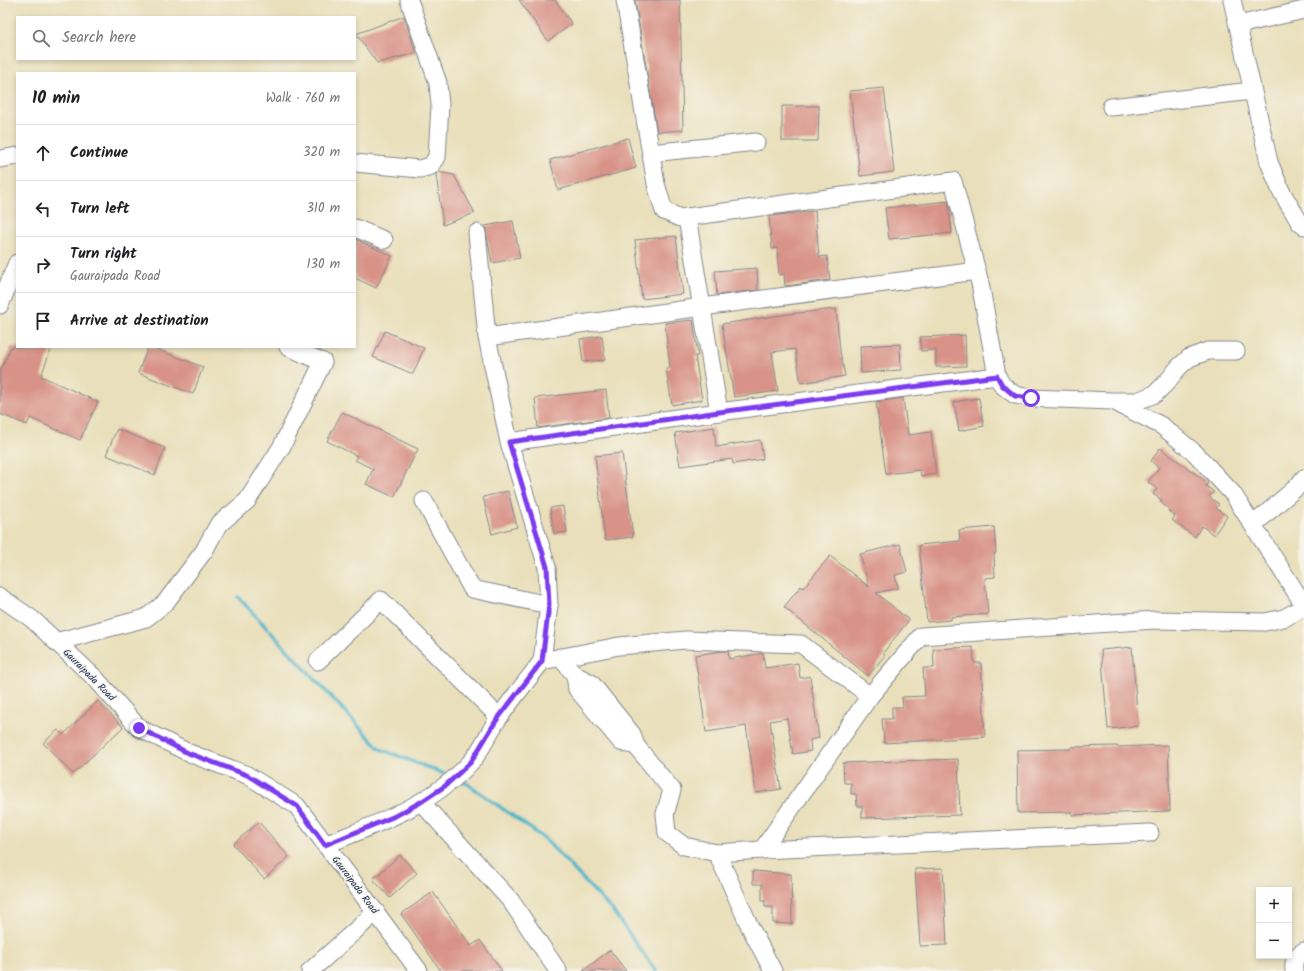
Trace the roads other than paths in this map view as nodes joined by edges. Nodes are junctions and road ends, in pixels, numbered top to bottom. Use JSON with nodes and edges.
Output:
{"nodes":[{"id":1,"x":409,"y":0,"type":"edge"},
{"id":2,"x":626,"y":0,"type":"edge"},
{"id":3,"x":1232,"y":0,"type":"edge"},
{"id":4,"x":1304,"y":10,"type":"edge"},
{"id":5,"x":1238,"y":25,"type":"junction"},
{"id":6,"x":1252,"y":91,"type":"junction"},
{"id":7,"x":1111,"y":107,"type":"dead end"},
{"id":8,"x":756,"y":142,"type":"dead end"},
{"id":9,"x":651,"y":154,"type":"junction"},
{"id":10,"x":16,"y":156,"type":"edge"},
{"id":11,"x":0,"y":159,"type":"edge"},
{"id":12,"x":356,"y":163,"type":"edge"},
{"id":13,"x":687,"y":217,"type":"junction"},
{"id":14,"x":1304,"y":226,"type":"edge"},
{"id":15,"x":356,"y":228,"type":"edge"},
{"id":16,"x":477,"y":233,"type":"dead end"},
{"id":17,"x":384,"y":240,"type":"dead end"},
{"id":18,"x":16,"y":265,"type":"edge"},
{"id":19,"x":977,"y":272,"type":"junction"},
{"id":20,"x":0,"y":305,"type":"edge"},
{"id":21,"x":702,"y":307,"type":"junction"},
{"id":22,"x":487,"y":337,"type":"junction"},
{"id":23,"x":290,"y":348,"type":"edge"},
{"id":24,"x":1236,"y":351,"type":"dead end"},
{"id":25,"x":997,"y":376,"type":"junction"},
{"id":26,"x":1113,"y":401,"type":"junction"},
{"id":27,"x":719,"y":412,"type":"junction"},
{"id":28,"x":509,"y":442,"type":"junction"},
{"id":29,"x":1304,"y":478,"type":"edge"},
{"id":30,"x":424,"y":501,"type":"dead end"},
{"id":31,"x":1253,"y":525,"type":"junction"},
{"id":32,"x":0,"y":598,"type":"edge"},
{"id":33,"x":549,"y":605,"type":"junction"},
{"id":34,"x":1304,"y":606,"type":"edge"},
{"id":35,"x":56,"y":642,"type":"junction"},
{"id":36,"x":560,"y":657,"type":"junction"},
{"id":37,"x":318,"y":661,"type":"dead end"},
{"id":38,"x":542,"y":661,"type":"junction"},
{"id":39,"x":870,"y":696,"type":"junction"},
{"id":40,"x":499,"y":717,"type":"junction"},
{"id":41,"x":421,"y":802,"type":"junction"},
{"id":42,"x":1150,"y":833,"type":"dead end"},
{"id":43,"x":325,"y":845,"type":"junction"},
{"id":44,"x":762,"y":850,"type":"junction"},
{"id":45,"x":717,"y":853,"type":"junction"},
{"id":46,"x":376,"y":912,"type":"junction"},
{"id":47,"x":1304,"y":951,"type":"edge"},
{"id":48,"x":310,"y":971,"type":"edge"},
{"id":49,"x":419,"y":971,"type":"edge"},
{"id":50,"x":558,"y":971,"type":"edge"},
{"id":51,"x":773,"y":971,"type":"edge"},
{"id":52,"x":1294,"y":971,"type":"edge"}],
"edges":[{"from":1,"to":12,"type":"street"},
{"from":2,"to":9,"type":"street"},
{"from":3,"to":5,"type":"street"},
{"from":4,"to":5,"type":"street"},
{"from":5,"to":6,"type":"street"},
{"from":6,"to":7,"type":"street"},
{"from":6,"to":14,"type":"street"},
{"from":8,"to":9,"type":"street"},
{"from":9,"to":13,"type":"street"},
{"from":10,"to":11,"type":"street"},
{"from":13,"to":19,"type":"street"},
{"from":13,"to":21,"type":"street"},
{"from":15,"to":17,"type":"street"},
{"from":16,"to":22,"type":"street"},
{"from":18,"to":20,"type":"street"},
{"from":19,"to":21,"type":"street"},
{"from":19,"to":25,"type":"street"},
{"from":21,"to":22,"type":"street"},
{"from":21,"to":27,"type":"street"},
{"from":22,"to":28,"type":"street"},
{"from":23,"to":35,"type":"street"},
{"from":24,"to":26,"type":"street"},
{"from":25,"to":26,"type":"street"},
{"from":25,"to":27,"type":"street"},
{"from":26,"to":31,"type":"street"},
{"from":27,"to":28,"type":"street"},
{"from":28,"to":33,"type":"street"},
{"from":29,"to":31,"type":"street"},
{"from":30,"to":33,"type":"street"},
{"from":31,"to":34,"type":"street"},
{"from":32,"to":35,"type":"street","name":"Gauraipada Road"},
{"from":33,"to":38,"type":"street"},
{"from":34,"to":39,"type":"street"},
{"from":35,"to":43,"type":"street","name":"Gauraipada Road"},
{"from":36,"to":38,"type":"street"},
{"from":36,"to":39,"type":"street"},
{"from":36,"to":45,"type":"street"},
{"from":37,"to":40,"type":"street"},
{"from":38,"to":40,"type":"street"},
{"from":39,"to":44,"type":"street"},
{"from":40,"to":41,"type":"street"},
{"from":41,"to":43,"type":"street"},
{"from":41,"to":50,"type":"street"},
{"from":42,"to":44,"type":"street"},
{"from":43,"to":46,"type":"street","name":"Gauraipada Road"},
{"from":44,"to":45,"type":"street"},
{"from":45,"to":51,"type":"street"},
{"from":46,"to":48,"type":"street"},
{"from":46,"to":49,"type":"street","name":"Gauraipada Road"},
{"from":47,"to":52,"type":"street"}]}
